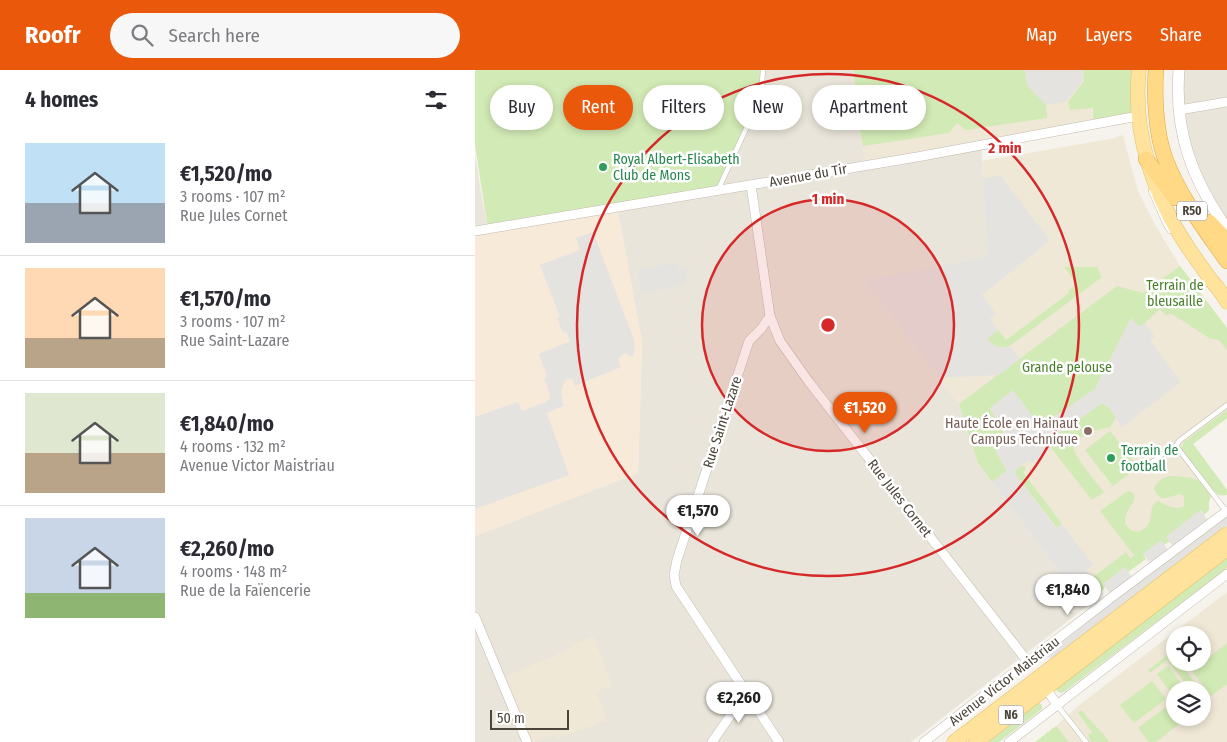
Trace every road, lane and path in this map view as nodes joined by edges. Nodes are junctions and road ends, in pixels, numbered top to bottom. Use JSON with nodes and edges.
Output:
{"nodes":[{"id":1,"x":763,"y":70,"type":"edge"},
{"id":2,"x":1133,"y":70,"type":"edge"},
{"id":3,"x":1139,"y":70,"type":"edge"},
{"id":4,"x":1156,"y":70,"type":"edge"},
{"id":5,"x":1179,"y":70,"type":"edge"},
{"id":6,"x":1227,"y":102,"type":"edge"},
{"id":7,"x":1179,"y":110,"type":"junction"},
{"id":8,"x":1157,"y":113,"type":"junction"},
{"id":9,"x":1136,"y":118,"type":"junction"},
{"id":10,"x":1143,"y":162,"type":"junction"},
{"id":11,"x":1148,"y":183,"type":"dead end"},
{"id":12,"x":751,"y":184,"type":"junction"},
{"id":13,"x":718,"y":190,"type":"junction"},
{"id":14,"x":1227,"y":229,"type":"edge"},
{"id":15,"x":475,"y":231,"type":"edge"},
{"id":16,"x":1175,"y":238,"type":"dead end"},
{"id":17,"x":1227,"y":241,"type":"edge"},
{"id":18,"x":1227,"y":261,"type":"edge"},
{"id":19,"x":1227,"y":266,"type":"edge"},
{"id":20,"x":1206,"y":284,"type":"dead end"},
{"id":21,"x":1226,"y":303,"type":"edge"},
{"id":22,"x":770,"y":316,"type":"junction"},
{"id":23,"x":1227,"y":405,"type":"edge"},
{"id":24,"x":1176,"y":446,"type":"junction"},
{"id":25,"x":1148,"y":465,"type":"dead end"},
{"id":26,"x":1227,"y":511,"type":"edge"},
{"id":27,"x":1227,"y":534,"type":"edge"},
{"id":28,"x":1227,"y":549,"type":"edge"},
{"id":29,"x":1227,"y":574,"type":"edge"},
{"id":30,"x":475,"y":617,"type":"edge"},
{"id":31,"x":1028,"y":662,"type":"junction"},
{"id":32,"x":1046,"y":688,"type":"junction"},
{"id":33,"x":746,"y":693,"type":"junction"},
{"id":34,"x":1057,"y":705,"type":"junction"},
{"id":35,"x":527,"y":742,"type":"edge"},
{"id":36,"x":712,"y":742,"type":"edge"},
{"id":37,"x":779,"y":742,"type":"edge"},
{"id":38,"x":924,"y":742,"type":"edge"},
{"id":39,"x":954,"y":742,"type":"edge"},
{"id":40,"x":976,"y":742,"type":"edge"},
{"id":41,"x":1009,"y":742,"type":"edge"},
{"id":42,"x":1086,"y":742,"type":"edge"}],
"edges":[{"from":1,"to":13,"type":"lane"},
{"from":2,"to":9,"type":"lane"},
{"from":3,"to":9,"type":"main road"},
{"from":4,"to":8,"type":"highway","number":"R50"},
{"from":5,"to":7,"type":"street"},
{"from":6,"to":7,"type":"street"},
{"from":7,"to":14,"type":"street"},
{"from":8,"to":17,"type":"highway"},
{"from":8,"to":18,"type":"highway","number":"R50"},
{"from":9,"to":10,"type":"main road"},
{"from":9,"to":12,"type":"street","name":"Avenue du Tir"},
{"from":10,"to":19,"type":"highway"},
{"from":10,"to":21,"type":"main road"},
{"from":11,"to":16,"type":"lane"},
{"from":12,"to":13,"type":"street","name":"Avenue du Tir"},
{"from":12,"to":22,"type":"street","name":"Rue Jules Cornet"},
{"from":13,"to":15,"type":"street","name":"Avenue du Tir"},
{"from":20,"to":21,"type":"lane"},
{"from":22,"to":31,"type":"street","name":"Rue Jules Cornet"},
{"from":22,"to":33,"type":"street","name":"Rue Saint-Lazare"},
{"from":23,"to":24,"type":"lane"},
{"from":24,"to":25,"type":"lane"},
{"from":24,"to":26,"type":"lane"},
{"from":26,"to":31,"type":"street","name":"Avenue Victor Maistriau"},
{"from":27,"to":39,"type":"main road","name":"Avenue Victor Maistriau","number":"N6"},
{"from":28,"to":32,"type":"main road","number":"N6"},
{"from":29,"to":34,"type":"street"},
{"from":30,"to":35,"type":"street"},
{"from":31,"to":38,"type":"street","name":"Avenue Victor Maistriau"},
{"from":32,"to":34,"type":"street"},
{"from":32,"to":40,"type":"main road","number":"N6"},
{"from":33,"to":36,"type":"street"},
{"from":33,"to":37,"type":"street","name":"Rue Saint-Lazare"},
{"from":34,"to":41,"type":"street"},
{"from":34,"to":42,"type":"lane"}]}
